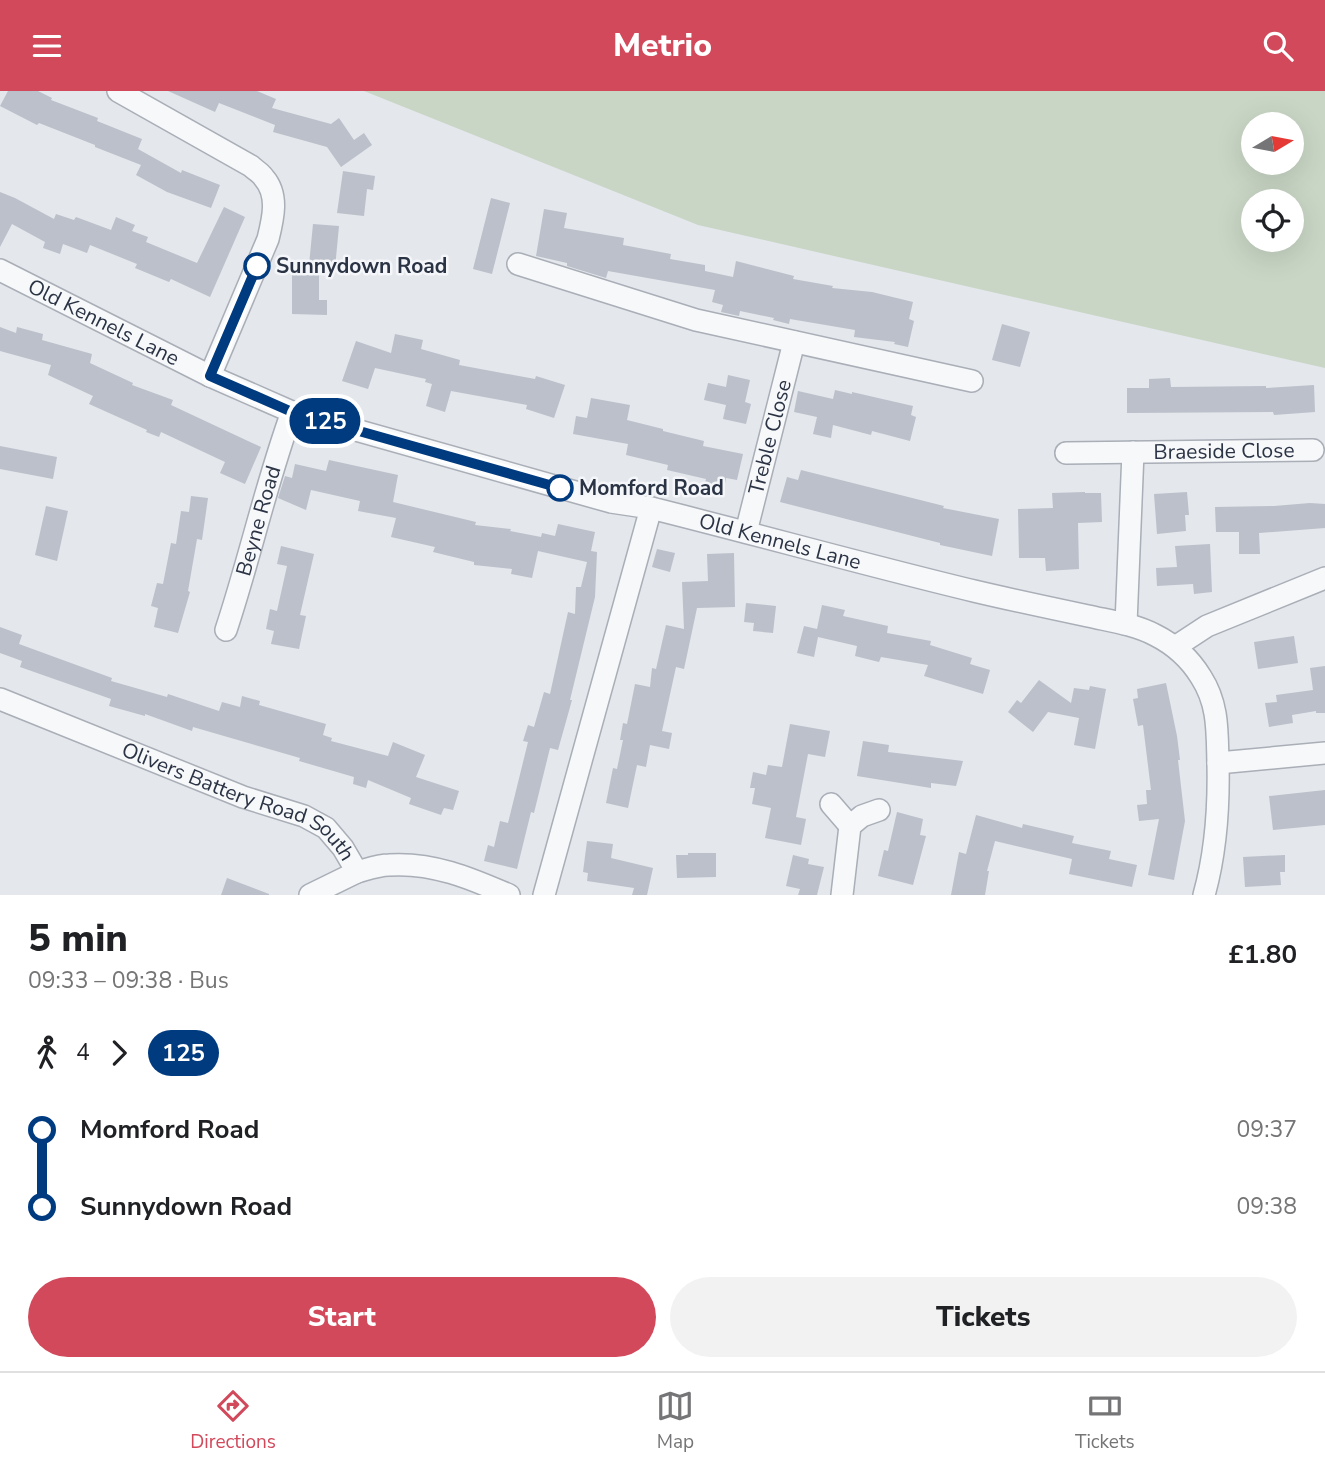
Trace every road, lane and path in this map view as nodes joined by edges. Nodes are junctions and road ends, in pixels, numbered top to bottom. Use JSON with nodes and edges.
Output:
{"nodes":[{"id":1,"x":118,"y":91,"type":"edge"},
{"id":2,"x":517,"y":264,"type":"dead end"},
{"id":3,"x":0,"y":270,"type":"edge"},
{"id":4,"x":794,"y":342,"type":"junction"},
{"id":5,"x":210,"y":376,"type":"junction"},
{"id":6,"x":972,"y":381,"type":"dead end"},
{"id":7,"x":292,"y":412,"type":"junction"},
{"id":8,"x":1313,"y":450,"type":"dead end"},
{"id":9,"x":1133,"y":452,"type":"junction"},
{"id":10,"x":1066,"y":453,"type":"dead end"},
{"id":11,"x":651,"y":508,"type":"junction"},
{"id":12,"x":746,"y":532,"type":"junction"},
{"id":13,"x":1325,"y":578,"type":"edge"},
{"id":14,"x":1126,"y":624,"type":"junction"},
{"id":15,"x":226,"y":630,"type":"dead end"},
{"id":16,"x":1175,"y":647,"type":"junction"},
{"id":17,"x":0,"y":699,"type":"edge"},
{"id":18,"x":1325,"y":753,"type":"edge"},
{"id":19,"x":1218,"y":763,"type":"junction"},
{"id":20,"x":831,"y":804,"type":"dead end"},
{"id":21,"x":879,"y":810,"type":"dead end"},
{"id":22,"x":850,"y":826,"type":"junction"},
{"id":23,"x":357,"y":872,"type":"junction"},
{"id":24,"x":310,"y":895,"type":"edge"},
{"id":25,"x":509,"y":895,"type":"edge"},
{"id":26,"x":544,"y":895,"type":"edge"},
{"id":27,"x":842,"y":895,"type":"edge"},
{"id":28,"x":1204,"y":895,"type":"edge"}],
"edges":[{"from":1,"to":5,"type":"street"},
{"from":2,"to":4,"type":"street"},
{"from":3,"to":5,"type":"street","name":"Old Kennels Lane"},
{"from":4,"to":6,"type":"street"},
{"from":4,"to":12,"type":"street","name":"Treble Close"},
{"from":5,"to":7,"type":"street","name":"Old Kennels Lane"},
{"from":7,"to":11,"type":"street","name":"Old Kennels Lane"},
{"from":7,"to":15,"type":"street","name":"Beyne Road"},
{"from":8,"to":9,"type":"street","name":"Braeside Close"},
{"from":9,"to":10,"type":"street","name":"Braeside Close"},
{"from":9,"to":14,"type":"street","name":"Braeside Close"},
{"from":11,"to":12,"type":"street","name":"Old Kennels Lane"},
{"from":11,"to":26,"type":"street"},
{"from":12,"to":14,"type":"street","name":"Old Kennels Lane"},
{"from":13,"to":16,"type":"street"},
{"from":14,"to":16,"type":"street","name":"Old Kennels Lane"},
{"from":16,"to":19,"type":"street","name":"Old Kennels Lane"},
{"from":17,"to":23,"type":"street","name":"Olivers Battery Road South"},
{"from":18,"to":19,"type":"street"},
{"from":19,"to":28,"type":"street","name":"Old Kennels Lane"},
{"from":20,"to":22,"type":"street"},
{"from":21,"to":22,"type":"street"},
{"from":22,"to":27,"type":"street"},
{"from":23,"to":24,"type":"street"},
{"from":23,"to":25,"type":"street","name":"Olivers Battery Road South"}]}
